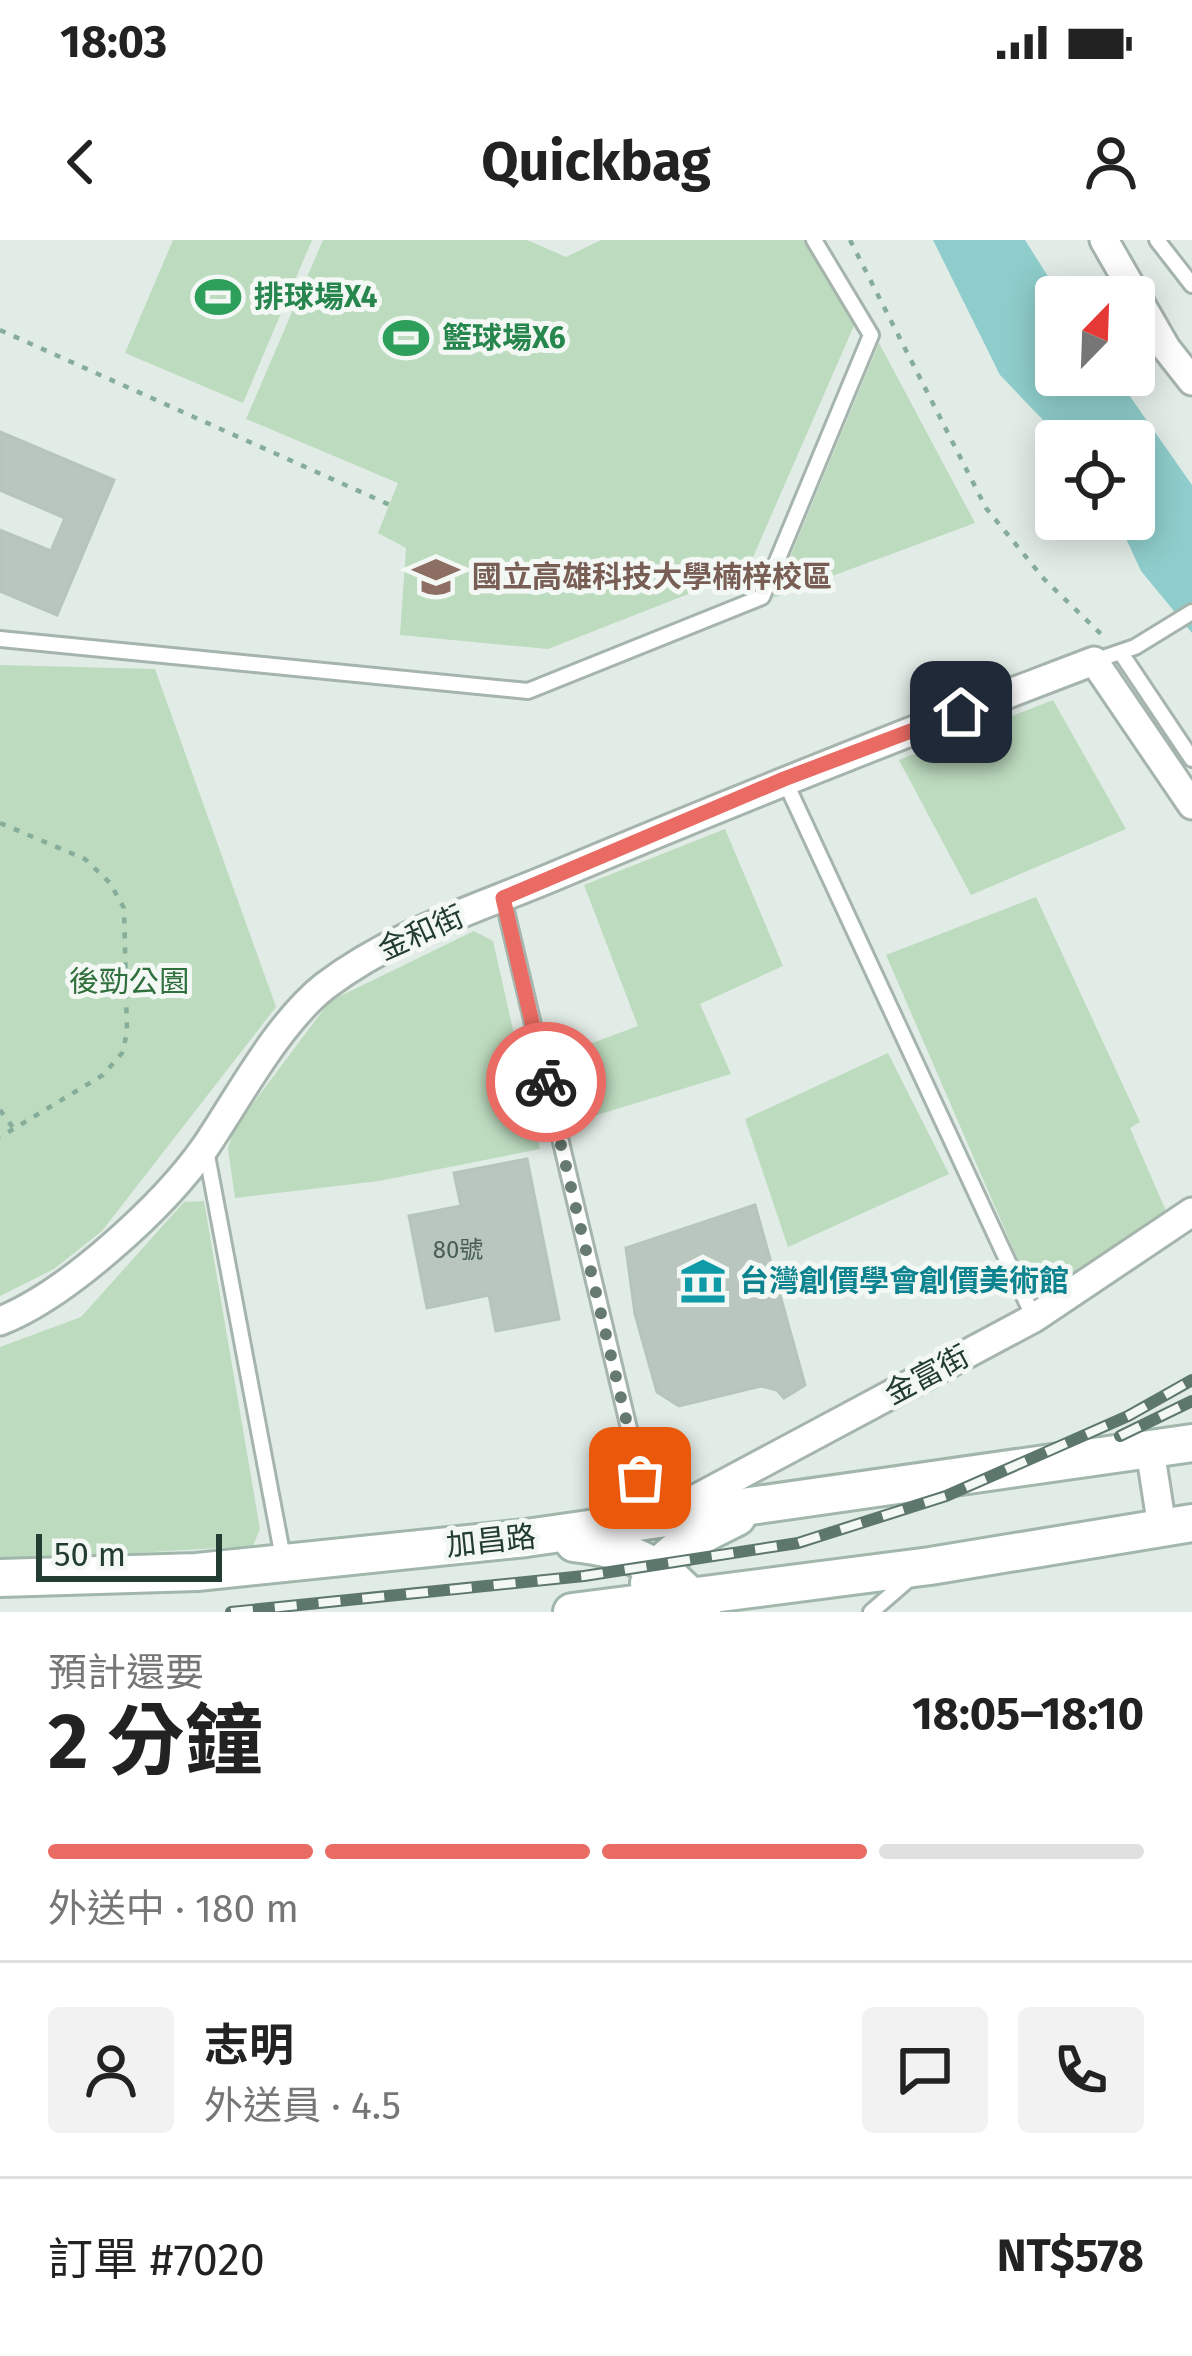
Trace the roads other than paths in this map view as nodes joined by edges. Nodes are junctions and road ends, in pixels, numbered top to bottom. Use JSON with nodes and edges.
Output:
{"nodes":[{"id":1,"x":814,"y":240,"type":"edge"},
{"id":2,"x":1104,"y":240,"type":"edge"},
{"id":3,"x":1157,"y":240,"type":"edge"},
{"id":4,"x":1192,"y":285,"type":"edge"},
{"id":5,"x":1192,"y":381,"type":"edge"},
{"id":6,"x":1192,"y":612,"type":"edge"},
{"id":7,"x":0,"y":639,"type":"edge"},
{"id":8,"x":1116,"y":654,"type":"junction"},
{"id":9,"x":1192,"y":759,"type":"edge"},
{"id":10,"x":784,"y":779,"type":"junction"},
{"id":11,"x":1192,"y":805,"type":"edge"},
{"id":12,"x":503,"y":898,"type":"junction"},
{"id":13,"x":205,"y":1147,"type":"junction"},
{"id":14,"x":1192,"y":1211,"type":"edge"},
{"id":15,"x":1034,"y":1318,"type":"junction"},
{"id":16,"x":0,"y":1322,"type":"edge"},
{"id":17,"x":1192,"y":1443,"type":"edge"},
{"id":18,"x":1150,"y":1450,"type":"junction"},
{"id":19,"x":772,"y":1498,"type":"junction"},
{"id":20,"x":651,"y":1522,"type":"junction"},
{"id":21,"x":1182,"y":1526,"type":"edge"},
{"id":22,"x":526,"y":1538,"type":"junction"},
{"id":23,"x":284,"y":1563,"type":"junction"},
{"id":24,"x":657,"y":1566,"type":"junction"},
{"id":25,"x":930,"y":1566,"type":"junction"},
{"id":26,"x":0,"y":1578,"type":"edge"},
{"id":27,"x":698,"y":1606,"type":"edge"},
{"id":28,"x":647,"y":1608,"type":"edge"},
{"id":29,"x":572,"y":1612,"type":"edge"},
{"id":30,"x":871,"y":1612,"type":"edge"}],
"edges":[{"from":1,"to":7,"type":"lane"},
{"from":2,"to":5,"type":"street"},
{"from":3,"to":4,"type":"lane"},
{"from":6,"to":8,"type":"lane"},
{"from":8,"to":9,"type":"lane"},
{"from":8,"to":10,"type":"street","name":"金和街"},
{"from":8,"to":11,"type":"street"},
{"from":10,"to":12,"type":"street","name":"金和街"},
{"from":10,"to":15,"type":"lane"},
{"from":12,"to":13,"type":"street","name":"金和街"},
{"from":12,"to":20,"type":"lane"},
{"from":13,"to":16,"type":"street","name":"金和街"},
{"from":13,"to":23,"type":"lane"},
{"from":14,"to":15,"type":"street","name":"金富街"},
{"from":15,"to":20,"type":"street","name":"金富街"},
{"from":17,"to":18,"type":"street","name":"加昌路"},
{"from":18,"to":19,"type":"street","name":"加昌路"},
{"from":18,"to":21,"type":"street"},
{"from":19,"to":20,"type":"street","name":"加昌路"},
{"from":19,"to":24,"type":"street"},
{"from":20,"to":22,"type":"street","name":"加昌路"},
{"from":21,"to":25,"type":"street"},
{"from":22,"to":23,"type":"street","name":"加昌路"},
{"from":22,"to":24,"type":"street"},
{"from":23,"to":26,"type":"street","name":"加昌路"},
{"from":24,"to":27,"type":"street"},
{"from":24,"to":28,"type":"street"},
{"from":25,"to":27,"type":"street"},
{"from":25,"to":30,"type":"lane"},
{"from":27,"to":28,"type":"street"},
{"from":28,"to":29,"type":"street"}]}
